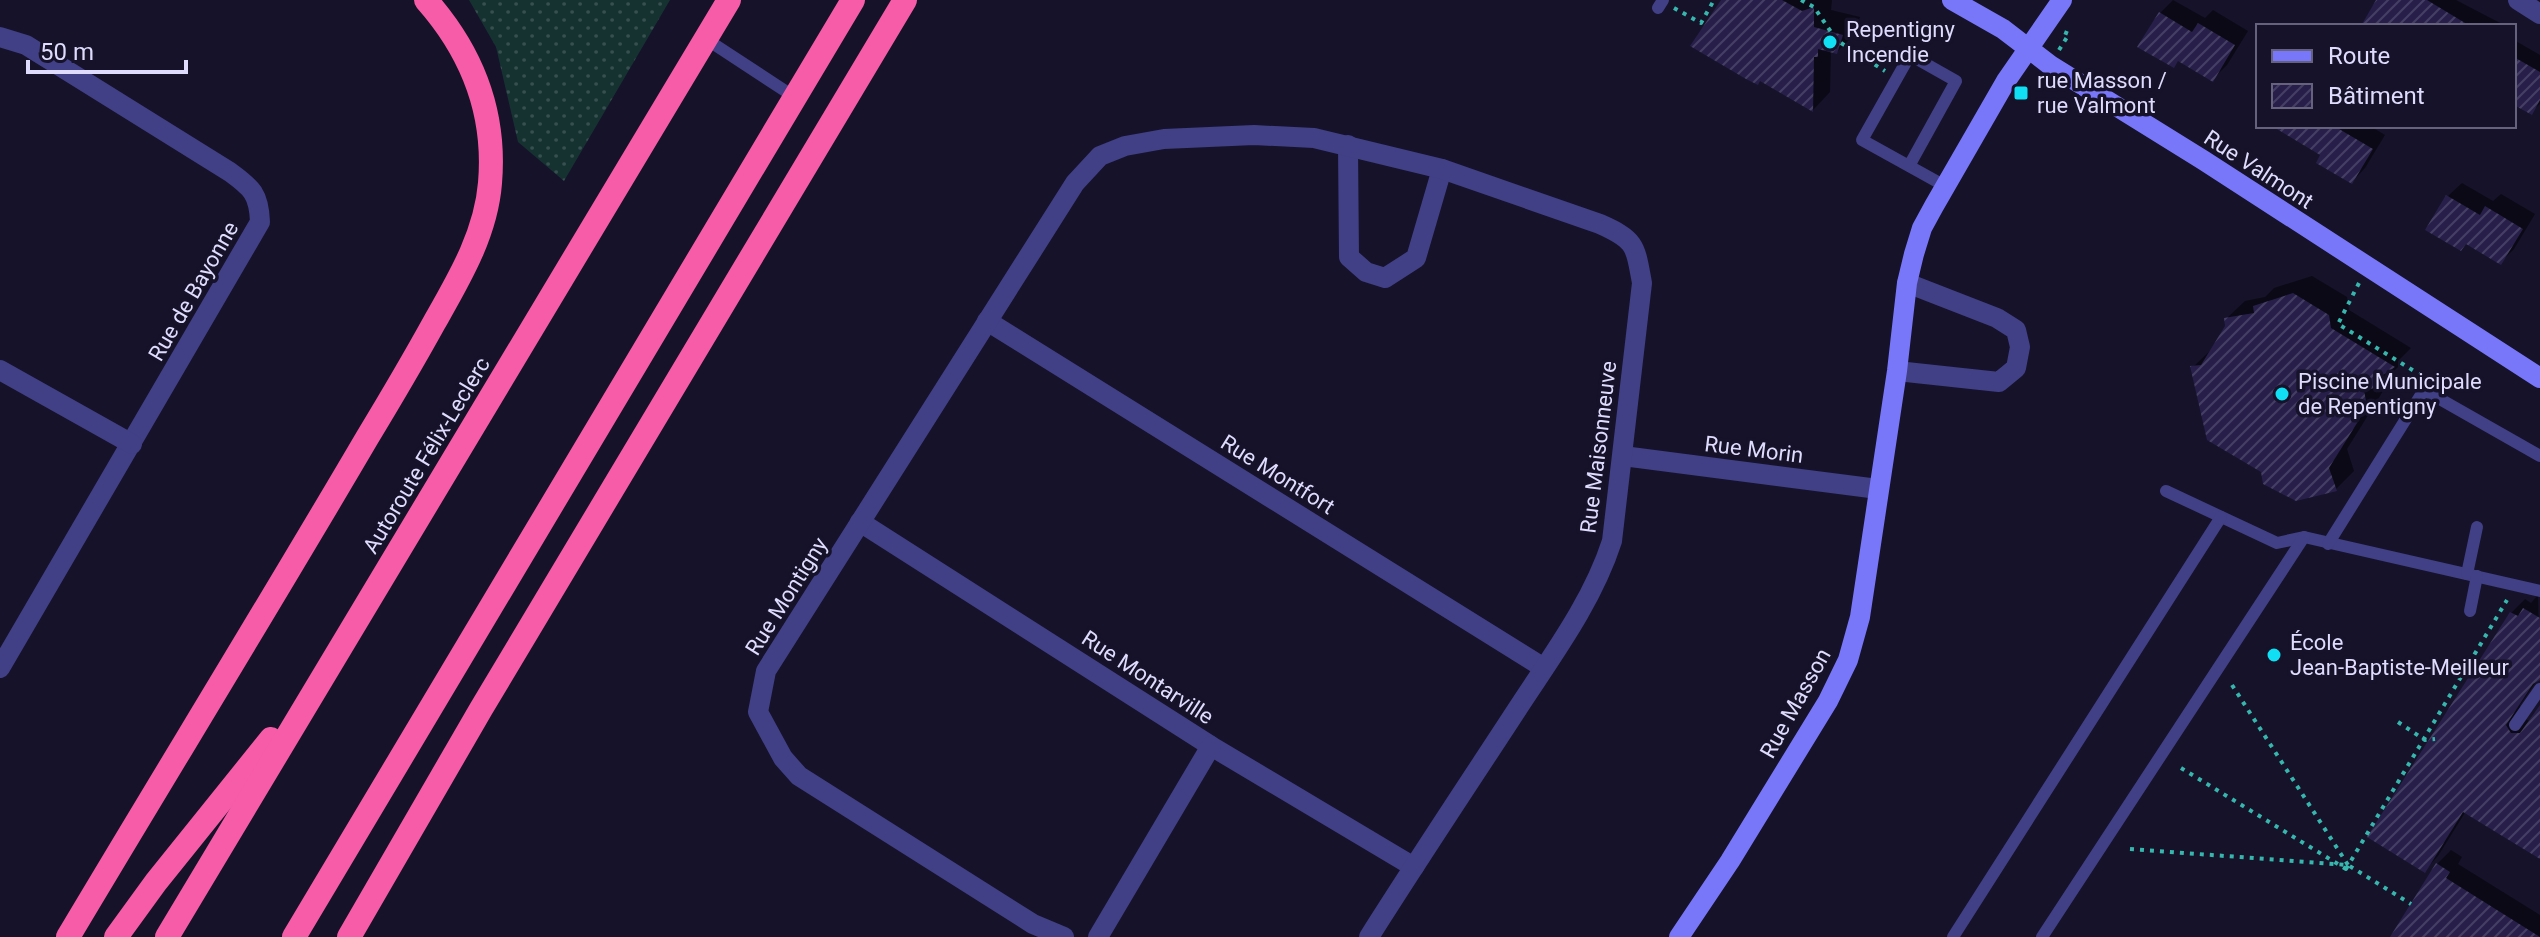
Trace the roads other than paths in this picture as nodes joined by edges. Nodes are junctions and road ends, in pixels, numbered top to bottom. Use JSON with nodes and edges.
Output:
{"nodes":[{"id":1,"x":426,"y":0,"type":"edge"},
{"id":2,"x":729,"y":0,"type":"edge"},
{"id":3,"x":853,"y":0,"type":"edge"},
{"id":4,"x":905,"y":0,"type":"edge"},
{"id":5,"x":1952,"y":0,"type":"edge"},
{"id":6,"x":2062,"y":0,"type":"edge"},
{"id":7,"x":2518,"y":0,"type":"edge"},
{"id":8,"x":2540,"y":14,"type":"edge"},
{"id":9,"x":0,"y":37,"type":"edge"},
{"id":10,"x":706,"y":39,"type":"junction"},
{"id":11,"x":2028,"y":48,"type":"junction"},
{"id":12,"x":796,"y":98,"type":"junction"},
{"id":13,"x":1348,"y":145,"type":"junction"},
{"id":14,"x":1909,"y":166,"type":"junction"},
{"id":15,"x":1442,"y":169,"type":"junction"},
{"id":16,"x":1075,"y":183,"type":"joint"},
{"id":17,"x":1945,"y":186,"type":"junction"},
{"id":18,"x":1907,"y":283,"type":"junction"},
{"id":19,"x":987,"y":321,"type":"junction"},
{"id":20,"x":0,"y":370,"type":"edge"},
{"id":21,"x":1897,"y":371,"type":"junction"},
{"id":22,"x":2540,"y":378,"type":"edge"},
{"id":23,"x":132,"y":444,"type":"junction"},
{"id":24,"x":1623,"y":456,"type":"junction"},
{"id":25,"x":2540,"y":456,"type":"edge"},
{"id":26,"x":1878,"y":489,"type":"junction"},
{"id":27,"x":2166,"y":491,"type":"dead end"},
{"id":28,"x":2221,"y":517,"type":"junction"},
{"id":29,"x":860,"y":522,"type":"junction"},
{"id":30,"x":2477,"y":527,"type":"dead end"},
{"id":31,"x":2304,"y":537,"type":"junction"},
{"id":32,"x":2328,"y":544,"type":"junction"},
{"id":33,"x":2472,"y":575,"type":"junction"},
{"id":34,"x":2540,"y":591,"type":"edge"},
{"id":35,"x":2470,"y":611,"type":"dead end"},
{"id":36,"x":3,"y":657,"type":"edge"},
{"id":37,"x":328,"y":668,"type":"junction"},
{"id":38,"x":1544,"y":668,"type":"junction"},
{"id":39,"x":2540,"y":689,"type":"edge"},
{"id":40,"x":2515,"y":725,"type":"dead end"},
{"id":41,"x":1211,"y":746,"type":"junction"},
{"id":42,"x":350,"y":841,"type":"junction"},
{"id":43,"x":1414,"y":867,"type":"junction"},
{"id":44,"x":68,"y":937,"type":"edge"},
{"id":45,"x":116,"y":937,"type":"edge"},
{"id":46,"x":167,"y":937,"type":"edge"},
{"id":47,"x":294,"y":937,"type":"edge"},
{"id":48,"x":304,"y":937,"type":"edge"},
{"id":49,"x":349,"y":937,"type":"edge"},
{"id":50,"x":1064,"y":937,"type":"edge"},
{"id":51,"x":1098,"y":937,"type":"edge"},
{"id":52,"x":1369,"y":937,"type":"edge"},
{"id":53,"x":1679,"y":937,"type":"edge"},
{"id":54,"x":1953,"y":937,"type":"edge"},
{"id":55,"x":2042,"y":937,"type":"edge"}],
"edges":[{"from":1,"to":44,"type":"highway"},
{"from":2,"to":10,"type":"highway","name":"Autoroute Félix-Leclerc"},
{"from":3,"to":12,"type":"highway"},
{"from":4,"to":49,"type":"highway"},
{"from":5,"to":11,"type":"street","name":"Rue Valmont"},
{"from":6,"to":11,"type":"street","name":"Rue Masson"},
{"from":7,"to":8,"type":"street"},
{"from":9,"to":23,"type":"street","name":"Rue de Bayonne"},
{"from":10,"to":12,"type":"lane"},
{"from":10,"to":37,"type":"highway","name":"Autoroute Félix-Leclerc"},
{"from":11,"to":17,"type":"street","name":"Rue Masson"},
{"from":11,"to":22,"type":"street","name":"Rue Valmont"},
{"from":12,"to":42,"type":"highway"},
{"from":13,"to":15,"type":"street","name":"Rue Maisonneuve"},
{"from":13,"to":15,"type":"street"},
{"from":13,"to":16,"type":"street","name":"Rue Maisonneuve"},
{"from":14,"to":14,"type":"lane"},
{"from":14,"to":17,"type":"lane"},
{"from":15,"to":24,"type":"street","name":"Rue Maisonneuve"},
{"from":16,"to":19,"type":"street","name":"Rue Montigny"},
{"from":17,"to":18,"type":"street","name":"Rue Masson"},
{"from":18,"to":21,"type":"street","name":"Rue Masson"},
{"from":18,"to":21,"type":"street"},
{"from":19,"to":29,"type":"street","name":"Rue Montigny"},
{"from":19,"to":38,"type":"street","name":"Rue Montfort"},
{"from":20,"to":23,"type":"street"},
{"from":21,"to":26,"type":"street","name":"Rue Masson"},
{"from":23,"to":36,"type":"street","name":"Rue de Bayonne"},
{"from":24,"to":26,"type":"street","name":"Rue Morin"},
{"from":24,"to":38,"type":"street","name":"Rue Maisonneuve"},
{"from":25,"to":32,"type":"lane"},
{"from":26,"to":53,"type":"street","name":"Rue Masson"},
{"from":27,"to":28,"type":"lane"},
{"from":28,"to":31,"type":"lane"},
{"from":28,"to":54,"type":"lane"},
{"from":29,"to":41,"type":"street","name":"Rue Montarville"},
{"from":29,"to":50,"type":"street","name":"Rue Montigny"},
{"from":30,"to":33,"type":"lane"},
{"from":31,"to":32,"type":"lane"},
{"from":31,"to":55,"type":"lane"},
{"from":32,"to":33,"type":"lane"},
{"from":33,"to":34,"type":"lane"},
{"from":33,"to":35,"type":"lane"},
{"from":37,"to":45,"type":"highway"},
{"from":37,"to":46,"type":"highway","name":"Autoroute Félix-Leclerc"},
{"from":38,"to":43,"type":"street","name":"Rue Maisonneuve"},
{"from":39,"to":40,"type":"lane"},
{"from":41,"to":43,"type":"street","name":"Rue Montarville"},
{"from":41,"to":51,"type":"street"},
{"from":42,"to":47,"type":"highway"},
{"from":42,"to":48,"type":"highway"},
{"from":43,"to":52,"type":"street","name":"Rue Maisonneuve"}]}
